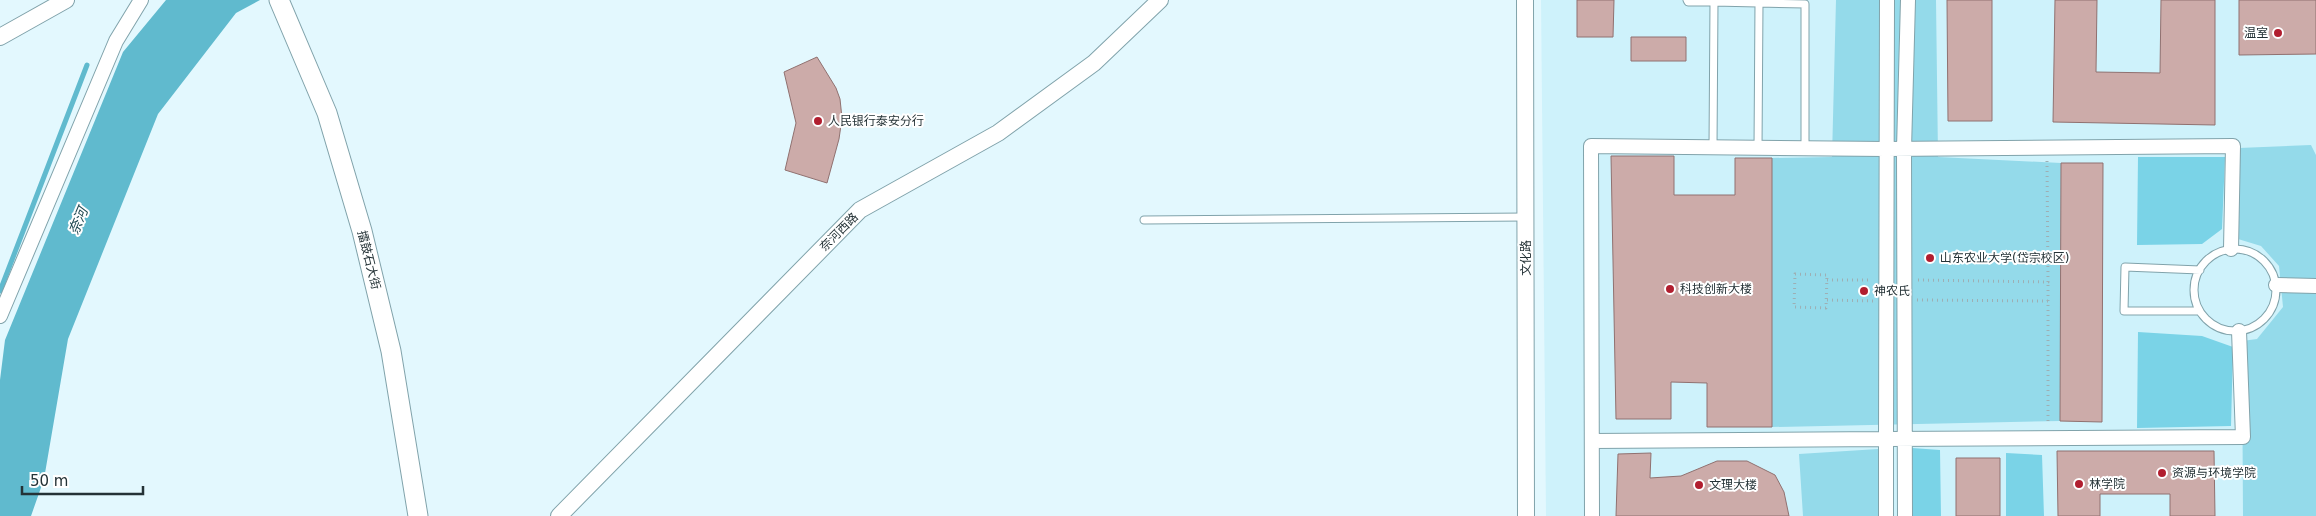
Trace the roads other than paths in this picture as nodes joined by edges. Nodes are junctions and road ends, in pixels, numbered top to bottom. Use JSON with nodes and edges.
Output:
{"nodes":[{"id":1,"x":66,"y":0,"type":"edge"},
{"id":2,"x":141,"y":0,"type":"edge"},
{"id":3,"x":1160,"y":0,"type":"edge"},
{"id":4,"x":1525,"y":0,"type":"edge"},
{"id":5,"x":1687,"y":0,"type":"edge"},
{"id":6,"x":1887,"y":0,"type":"edge"},
{"id":7,"x":1908,"y":0,"type":"edge"},
{"id":8,"x":1714,"y":2,"type":"junction"},
{"id":9,"x":1759,"y":3,"type":"junction"},
{"id":10,"x":282,"y":7,"type":"edge"},
{"id":11,"x":0,"y":37,"type":"edge"},
{"id":12,"x":1714,"y":147,"type":"junction"},
{"id":13,"x":1758,"y":148,"type":"junction"},
{"id":14,"x":1805,"y":148,"type":"junction"},
{"id":15,"x":1886,"y":149,"type":"junction"},
{"id":16,"x":1904,"y":149,"type":"junction"},
{"id":17,"x":1526,"y":217,"type":"junction"},
{"id":18,"x":1144,"y":220,"type":"dead end"},
{"id":19,"x":2231,"y":249,"type":"junction"},
{"id":20,"x":2200,"y":270,"type":"junction"},
{"id":21,"x":2276,"y":285,"type":"junction"},
{"id":22,"x":2316,"y":286,"type":"edge"},
{"id":23,"x":2199,"y":311,"type":"junction"},
{"id":24,"x":0,"y":316,"type":"edge"},
{"id":25,"x":2239,"y":331,"type":"junction"},
{"id":26,"x":1886,"y":439,"type":"junction"},
{"id":27,"x":1905,"y":439,"type":"junction"},
{"id":28,"x":1592,"y":441,"type":"junction"},
{"id":29,"x":418,"y":516,"type":"edge"},
{"id":30,"x":559,"y":516,"type":"edge"},
{"id":31,"x":1526,"y":516,"type":"edge"},
{"id":32,"x":1592,"y":516,"type":"edge"},
{"id":33,"x":1886,"y":516,"type":"edge"},
{"id":34,"x":1905,"y":516,"type":"edge"}],
"edges":[{"from":1,"to":11,"type":"street"},
{"from":2,"to":24,"type":"street"},
{"from":3,"to":30,"type":"street","name":"奈河西路"},
{"from":4,"to":17,"type":"street","name":"文化路"},
{"from":5,"to":8,"type":"lane"},
{"from":6,"to":15,"type":"street"},
{"from":7,"to":16,"type":"street"},
{"from":8,"to":9,"type":"lane"},
{"from":8,"to":12,"type":"lane"},
{"from":9,"to":13,"type":"lane"},
{"from":9,"to":14,"type":"lane"},
{"from":10,"to":29,"type":"main road","name":"擂鼓石大街"},
{"from":12,"to":13,"type":"street"},
{"from":12,"to":28,"type":"street"},
{"from":13,"to":14,"type":"street"},
{"from":14,"to":15,"type":"street"},
{"from":15,"to":16,"type":"street"},
{"from":15,"to":26,"type":"street"},
{"from":16,"to":19,"type":"street"},
{"from":16,"to":27,"type":"street"},
{"from":17,"to":18,"type":"lane"},
{"from":17,"to":31,"type":"street","name":"文化路"},
{"from":19,"to":20,"type":"lane"},
{"from":19,"to":21,"type":"lane"},
{"from":20,"to":23,"type":"lane"},
{"from":20,"to":23,"type":"lane"},
{"from":21,"to":22,"type":"street"},
{"from":21,"to":25,"type":"lane"},
{"from":23,"to":25,"type":"lane"},
{"from":25,"to":27,"type":"street"},
{"from":26,"to":27,"type":"street"},
{"from":26,"to":28,"type":"street"},
{"from":26,"to":33,"type":"street"},
{"from":27,"to":34,"type":"street"},
{"from":28,"to":32,"type":"street"}]}
